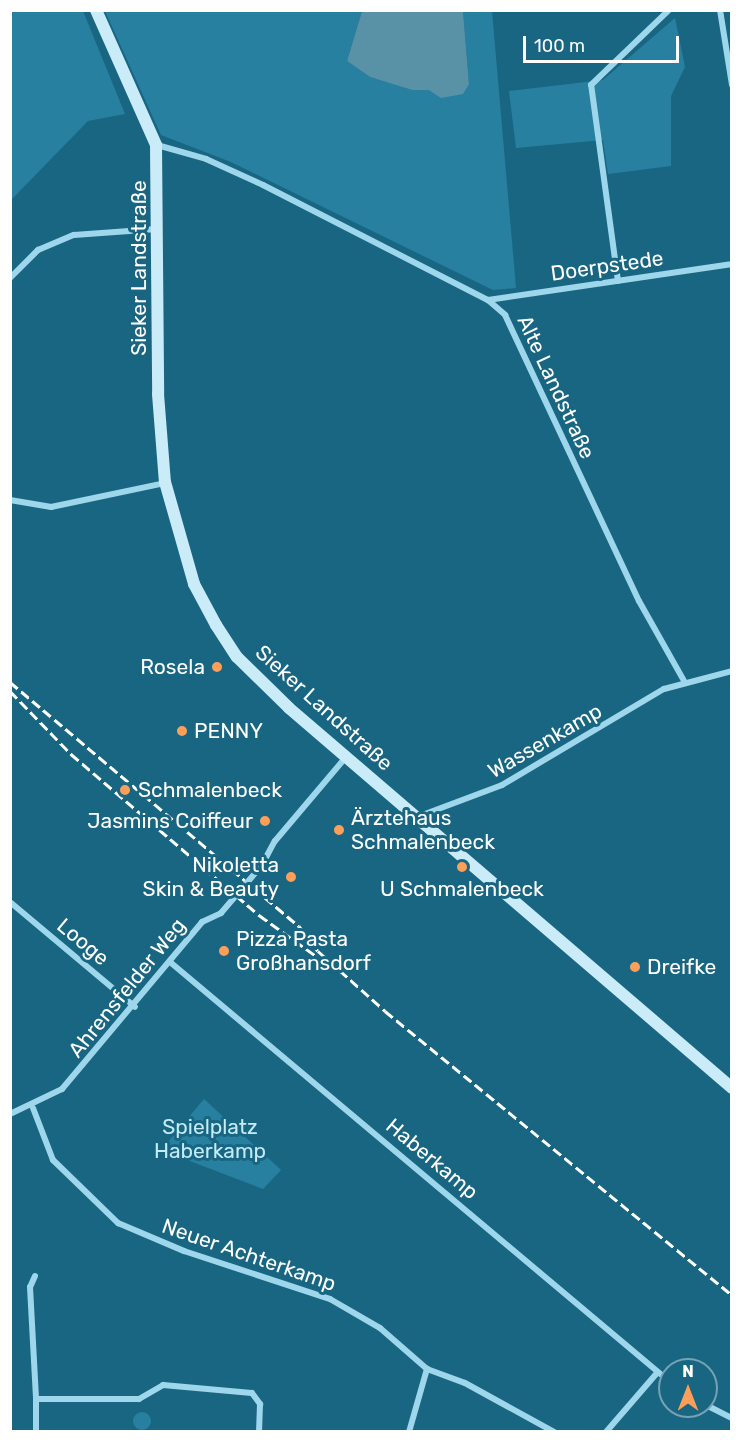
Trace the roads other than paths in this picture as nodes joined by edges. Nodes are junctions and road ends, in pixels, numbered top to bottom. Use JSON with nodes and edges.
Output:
{"nodes":[{"id":1,"x":96,"y":10,"type":"edge"},
{"id":2,"x":660,"y":10,"type":"edge"},
{"id":3,"x":720,"y":10,"type":"edge"},
{"id":4,"x":669,"y":11,"type":"edge"},
{"id":5,"x":732,"y":85,"type":"edge"},
{"id":6,"x":156,"y":145,"type":"junction"},
{"id":7,"x":160,"y":229,"type":"junction"},
{"id":8,"x":732,"y":264,"type":"edge"},
{"id":9,"x":10,"y":278,"type":"edge"},
{"id":10,"x":618,"y":281,"type":"junction"},
{"id":11,"x":488,"y":300,"type":"junction"},
{"id":12,"x":165,"y":482,"type":"junction"},
{"id":13,"x":10,"y":500,"type":"edge"},
{"id":14,"x":732,"y":671,"type":"edge"},
{"id":15,"x":684,"y":681,"type":"junction"},
{"id":16,"x":346,"y":757,"type":"junction"},
{"id":17,"x":417,"y":817,"type":"junction"},
{"id":18,"x":10,"y":902,"type":"edge"},
{"id":19,"x":170,"y":962,"type":"junction"},
{"id":20,"x":135,"y":1007,"type":"junction"},
{"id":21,"x":732,"y":1088,"type":"edge"},
{"id":22,"x":33,"y":1108,"type":"junction"},
{"id":23,"x":10,"y":1114,"type":"edge"},
{"id":24,"x":35,"y":1276,"type":"dead end"},
{"id":25,"x":427,"y":1370,"type":"junction"},
{"id":26,"x":657,"y":1373,"type":"joint"},
{"id":27,"x":36,"y":1399,"type":"junction"},
{"id":28,"x":718,"y":1411,"type":"edge"},
{"id":29,"x":732,"y":1418,"type":"edge"},
{"id":30,"x":36,"y":1431,"type":"edge"},
{"id":31,"x":259,"y":1431,"type":"edge"},
{"id":32,"x":409,"y":1431,"type":"edge"},
{"id":33,"x":554,"y":1431,"type":"edge"},
{"id":34,"x":606,"y":1431,"type":"edge"}],
"edges":[{"from":1,"to":6,"type":"street","name":"Sieker Landstraße"},
{"from":2,"to":4,"type":"street"},
{"from":3,"to":5,"type":"street"},
{"from":4,"to":10,"type":"street"},
{"from":6,"to":7,"type":"street","name":"Sieker Landstraße"},
{"from":6,"to":11,"type":"street","name":"Alte Landstraße"},
{"from":7,"to":9,"type":"street"},
{"from":7,"to":12,"type":"street","name":"Sieker Landstraße"},
{"from":8,"to":10,"type":"street","name":"Doerpstede"},
{"from":10,"to":11,"type":"street","name":"Doerpstede"},
{"from":11,"to":15,"type":"street","name":"Alte Landstraße"},
{"from":12,"to":13,"type":"street"},
{"from":12,"to":16,"type":"street","name":"Sieker Landstraße"},
{"from":14,"to":15,"type":"street"},
{"from":15,"to":17,"type":"street","name":"Wassenkamp"},
{"from":16,"to":17,"type":"street","name":"Sieker Landstraße"},
{"from":16,"to":19,"type":"street","name":"Ahrensfelder Weg","bridge":true},
{"from":17,"to":21,"type":"street","name":"Sieker Landstraße"},
{"from":18,"to":20,"type":"street","name":"Looge"},
{"from":19,"to":20,"type":"street","name":"Ahrensfelder Weg"},
{"from":19,"to":26,"type":"street","name":"Haberkamp"},
{"from":20,"to":22,"type":"street","name":"Ahrensfelder Weg"},
{"from":22,"to":23,"type":"street","name":"Ahrensfelder Weg"},
{"from":22,"to":25,"type":"street","name":"Neuer Achterkamp"},
{"from":24,"to":27,"type":"street"},
{"from":25,"to":32,"type":"street"},
{"from":25,"to":33,"type":"street","name":"Neuer Achterkamp"},
{"from":26,"to":34,"type":"street"},
{"from":27,"to":30,"type":"street"},
{"from":27,"to":31,"type":"street"},
{"from":28,"to":29,"type":"street"}]}
